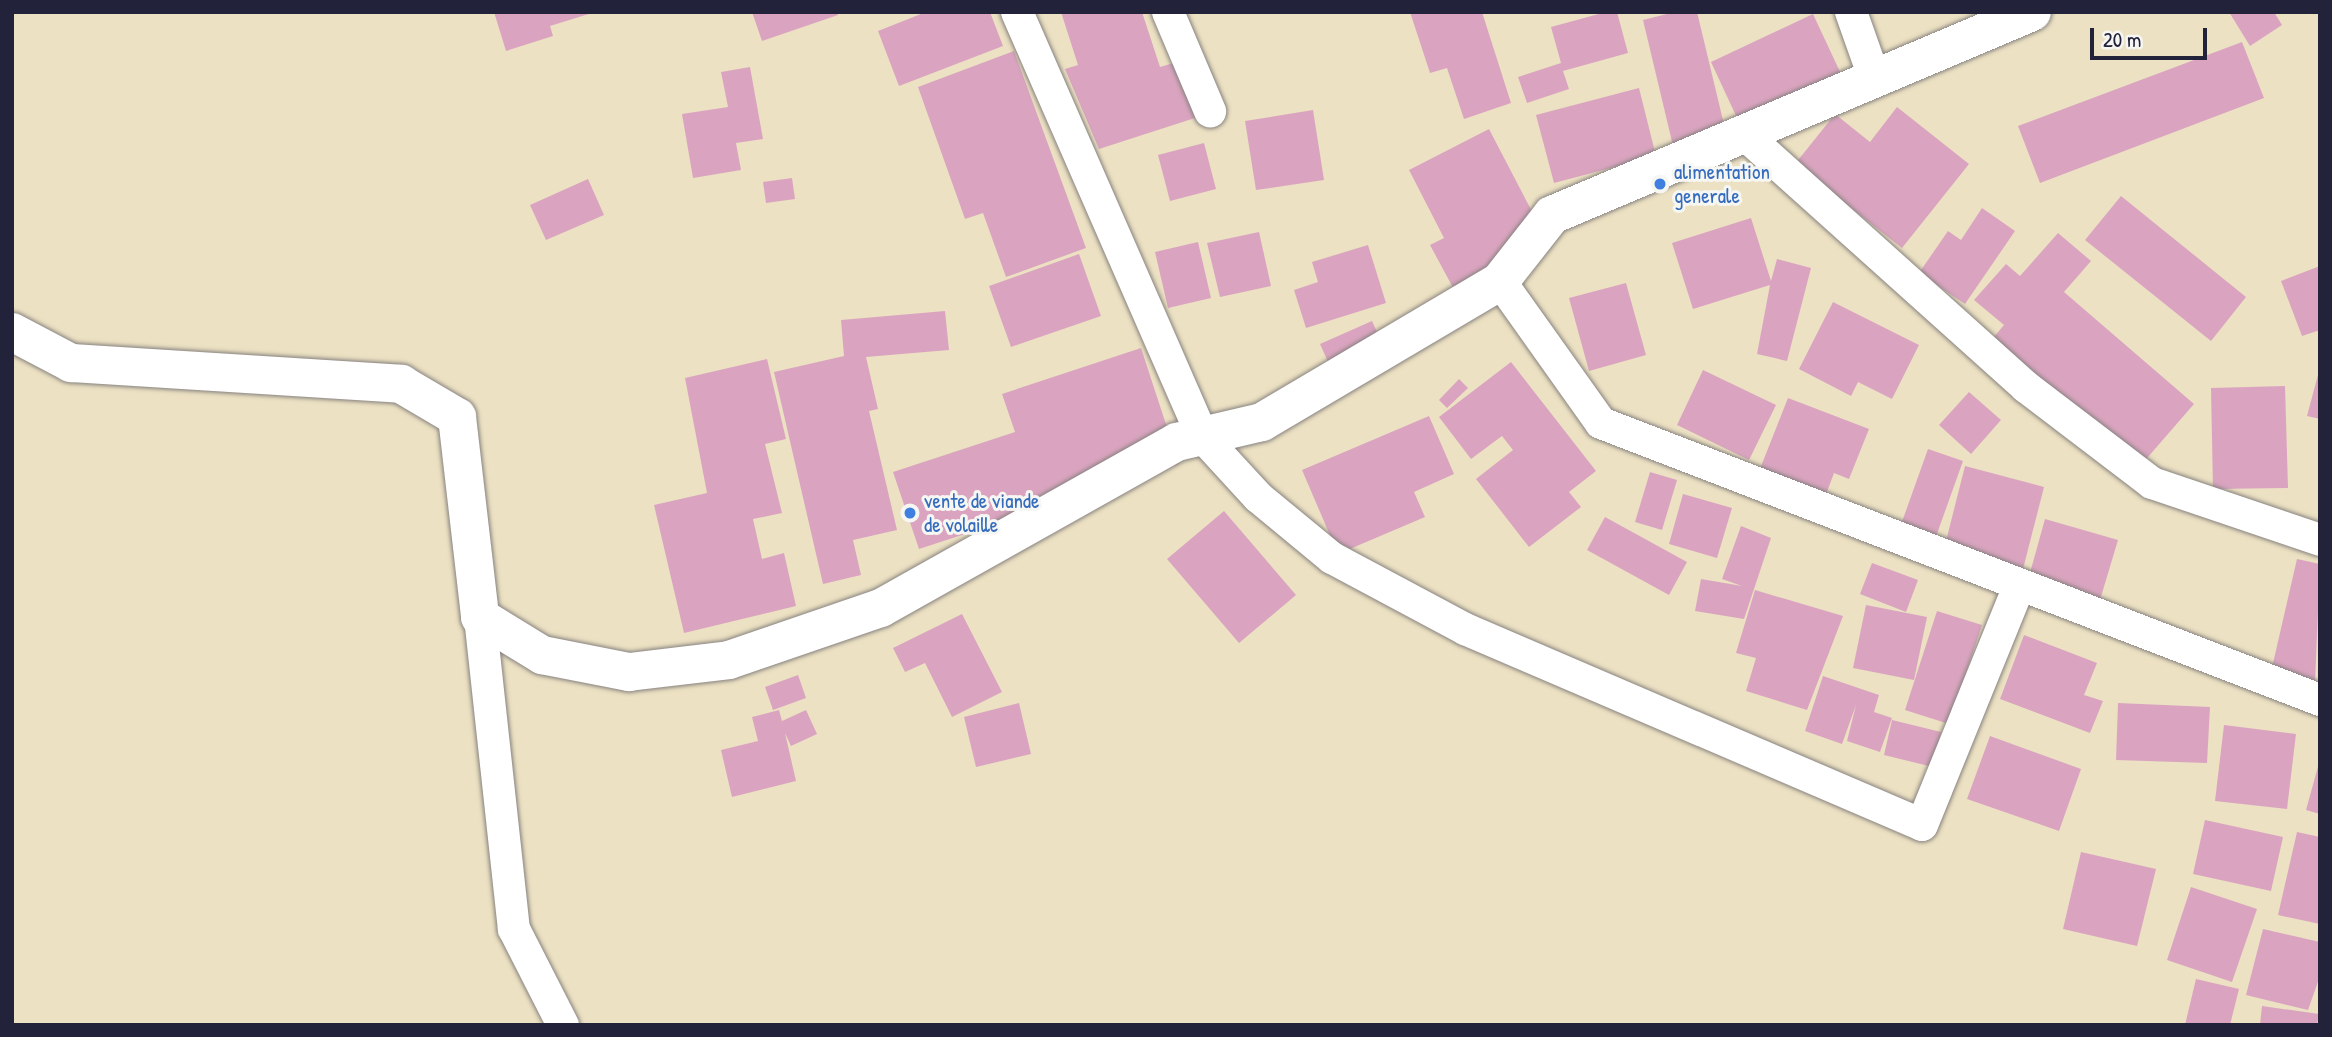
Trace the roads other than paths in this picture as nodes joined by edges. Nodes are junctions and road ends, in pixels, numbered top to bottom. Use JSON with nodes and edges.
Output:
{"nodes":[{"id":1,"x":1017,"y":12,"type":"edge"},
{"id":2,"x":1168,"y":12,"type":"edge"},
{"id":3,"x":1851,"y":12,"type":"edge"},
{"id":4,"x":2032,"y":12,"type":"edge"},
{"id":5,"x":1873,"y":74,"type":"junction"},
{"id":6,"x":1210,"y":111,"type":"dead end"},
{"id":7,"x":1742,"y":132,"type":"junction"},
{"id":8,"x":1500,"y":281,"type":"junction"},
{"id":9,"x":12,"y":332,"type":"edge"},
{"id":10,"x":1202,"y":436,"type":"junction"},
{"id":11,"x":2320,"y":540,"type":"edge"},
{"id":12,"x":2019,"y":586,"type":"junction"},
{"id":13,"x":480,"y":617,"type":"junction"},
{"id":14,"x":2320,"y":700,"type":"edge"},
{"id":15,"x":563,"y":1025,"type":"edge"}],
"edges":[{"from":1,"to":10,"type":"street"},
{"from":2,"to":6,"type":"street"},
{"from":3,"to":5,"type":"street"},
{"from":4,"to":5,"type":"street"},
{"from":5,"to":7,"type":"street"},
{"from":7,"to":8,"type":"street"},
{"from":7,"to":11,"type":"street"},
{"from":8,"to":10,"type":"street"},
{"from":8,"to":12,"type":"street"},
{"from":9,"to":13,"type":"street"},
{"from":10,"to":12,"type":"street"},
{"from":10,"to":13,"type":"street"},
{"from":12,"to":14,"type":"street"},
{"from":13,"to":15,"type":"street"}]}
